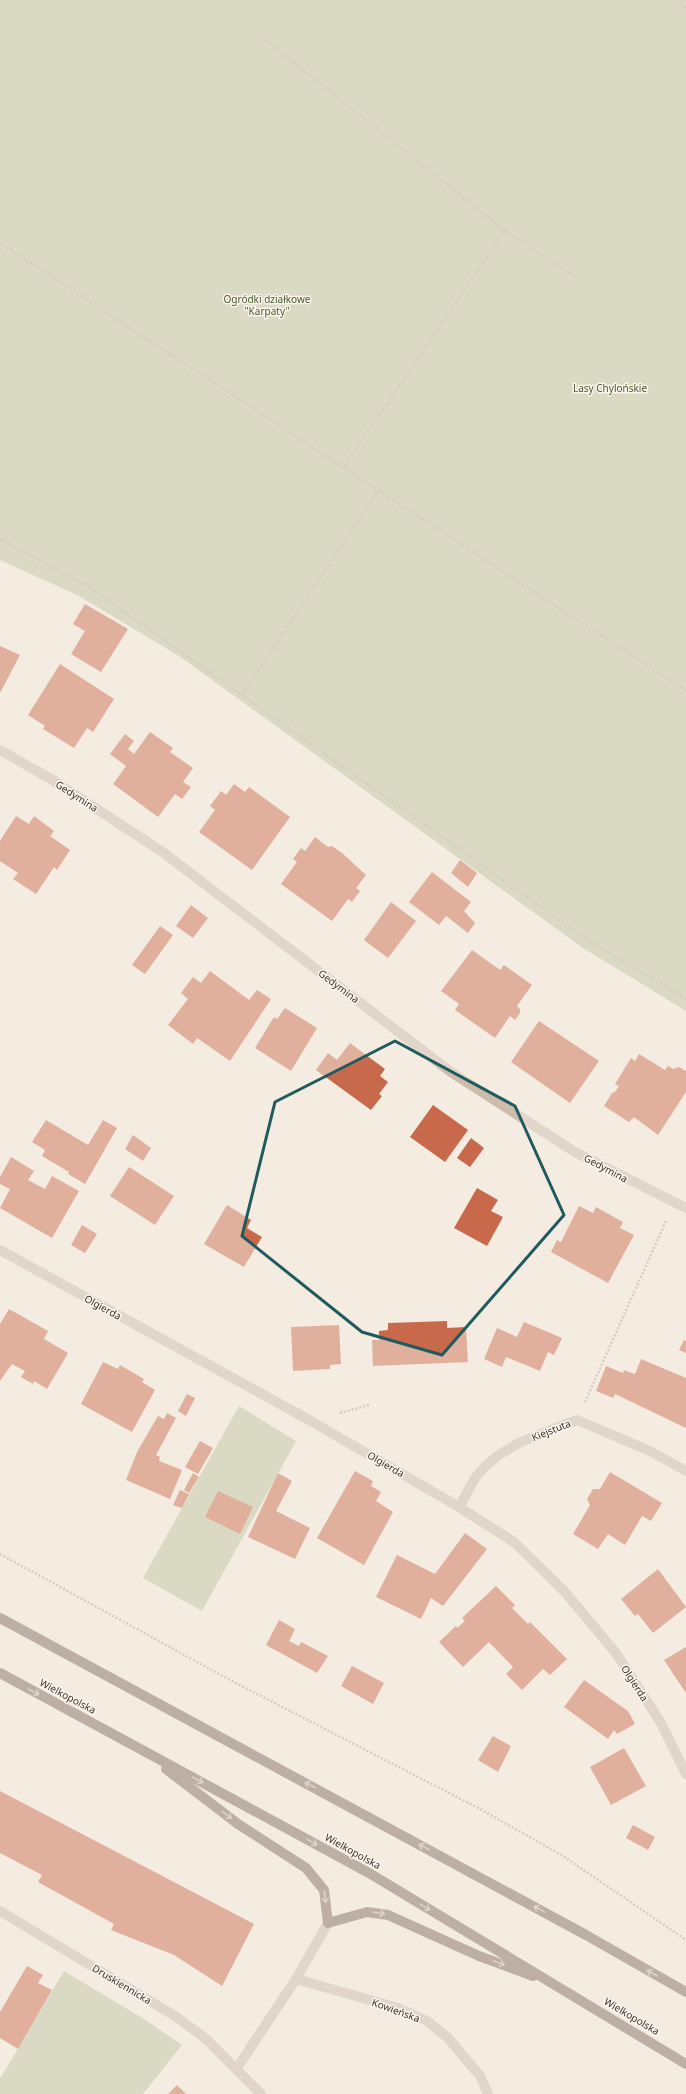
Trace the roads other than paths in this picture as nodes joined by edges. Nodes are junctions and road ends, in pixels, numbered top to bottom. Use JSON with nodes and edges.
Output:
{"nodes":[{"id":1,"x":0,"y":750,"type":"edge"},
{"id":2,"x":686,"y":1208,"type":"edge"},
{"id":3,"x":0,"y":1250,"type":"edge"},
{"id":4,"x":686,"y":1471,"type":"edge"},
{"id":5,"x":459,"y":1507,"type":"junction"},
{"id":6,"x":0,"y":1618,"type":"edge"},
{"id":7,"x":0,"y":1673,"type":"edge"},
{"id":8,"x":141,"y":1749,"type":"junction"},
{"id":9,"x":686,"y":1774,"type":"edge"},
{"id":10,"x":0,"y":1911,"type":"edge"},
{"id":11,"x":328,"y":1923,"type":"junction"},
{"id":12,"x":296,"y":1979,"type":"junction"},
{"id":13,"x":558,"y":1985,"type":"junction"},
{"id":14,"x":686,"y":1992,"type":"edge"},
{"id":15,"x":686,"y":2064,"type":"edge"},
{"id":16,"x":237,"y":2068,"type":"junction"},
{"id":17,"x":261,"y":2094,"type":"edge"},
{"id":18,"x":488,"y":2094,"type":"edge"}],
"edges":[{"from":1,"to":2,"type":"street","name":"Gedymina"},
{"from":3,"to":5,"type":"street","name":"Olgierda"},
{"from":4,"to":5,"type":"street","name":"Kiejstuta"},
{"from":5,"to":9,"type":"street","name":"Olgierda"},
{"from":14,"to":6,"type":"main road","one_way":true},
{"from":7,"to":8,"type":"main road","name":"Wielkopolska","one_way":true},
{"from":8,"to":11,"type":"main road","one_way":true},
{"from":8,"to":13,"type":"main road","name":"Wielkopolska","one_way":true},
{"from":10,"to":16,"type":"street","name":"Druskiennicka"},
{"from":11,"to":12,"type":"street"},
{"from":11,"to":13,"type":"main road","one_way":true},
{"from":12,"to":16,"type":"street"},
{"from":12,"to":18,"type":"street","name":"Kowieńska"},
{"from":13,"to":15,"type":"main road","name":"Wielkopolska"},
{"from":16,"to":17,"type":"street","name":"Druskiennicka"}]}
